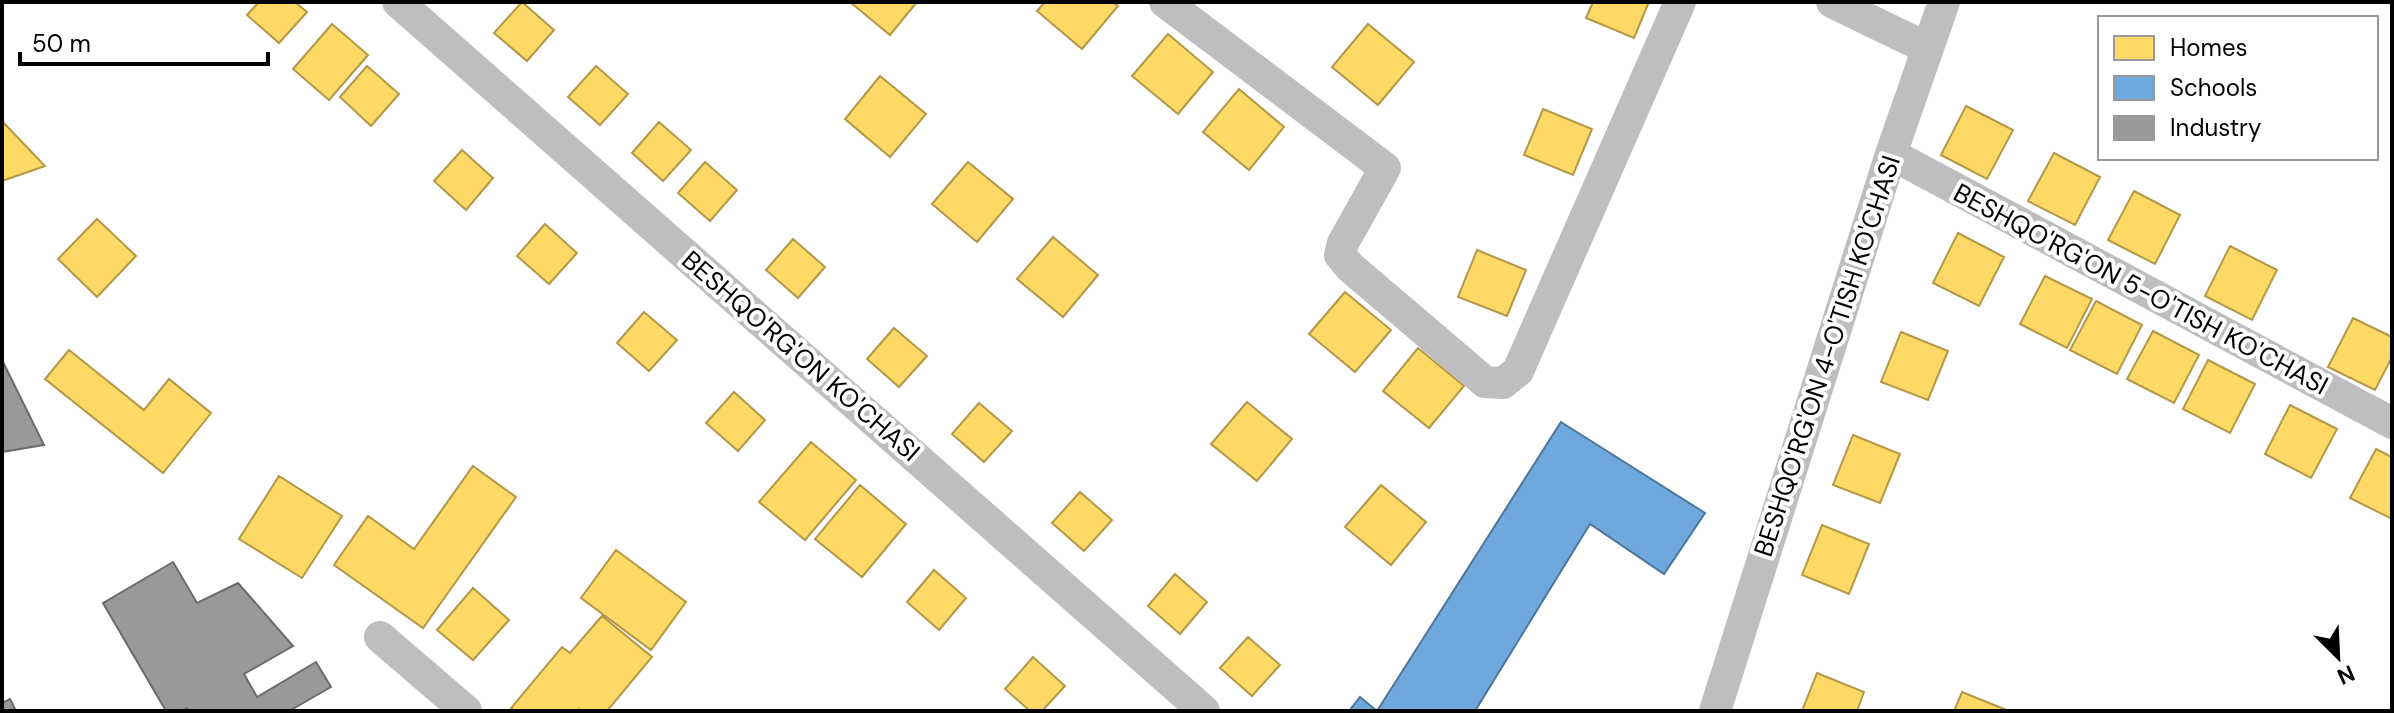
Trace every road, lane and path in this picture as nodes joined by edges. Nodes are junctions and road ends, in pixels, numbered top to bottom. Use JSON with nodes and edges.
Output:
{"nodes":[{"id":1,"x":398,"y":2,"type":"edge"},
{"id":2,"x":1165,"y":2,"type":"edge"},
{"id":3,"x":1680,"y":2,"type":"edge"},
{"id":4,"x":1832,"y":2,"type":"edge"},
{"id":5,"x":1944,"y":2,"type":"edge"},
{"id":6,"x":1927,"y":48,"type":"junction"},
{"id":7,"x":1891,"y":154,"type":"junction"},
{"id":8,"x":2392,"y":423,"type":"edge"},
{"id":9,"x":380,"y":637,"type":"dead end"},
{"id":10,"x":466,"y":711,"type":"edge"},
{"id":11,"x":1204,"y":711,"type":"edge"},
{"id":12,"x":1715,"y":711,"type":"edge"}],
"edges":[{"from":1,"to":11,"type":"street","name":"BESHQO'RG'ON KO'CHASI"},
{"from":2,"to":3,"type":"street"},
{"from":4,"to":6,"type":"street"},
{"from":5,"to":6,"type":"street","name":"BESHQO'RG'ON 4-O'TISH KO'CHASI"},
{"from":6,"to":7,"type":"street","name":"BESHQO'RG'ON 4-O'TISH KO'CHASI"},
{"from":7,"to":8,"type":"street","name":"BESHQO'RG'ON 5-O'TISH KO'CHASI"},
{"from":7,"to":12,"type":"street","name":"BESHQO'RG'ON 4-O'TISH KO'CHASI"},
{"from":9,"to":10,"type":"street"}]}
